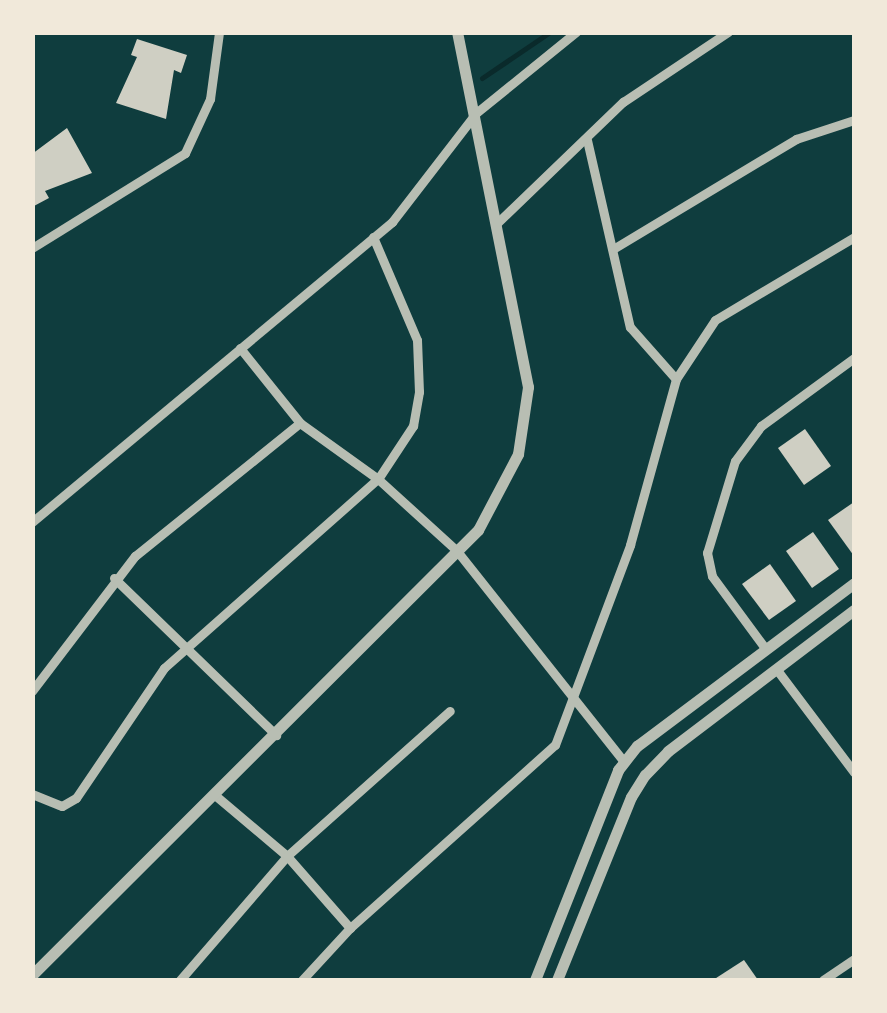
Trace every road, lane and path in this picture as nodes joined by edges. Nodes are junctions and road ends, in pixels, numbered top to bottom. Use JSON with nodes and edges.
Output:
{"nodes":[{"id":1,"x":219,"y":32,"type":"edge"},
{"id":2,"x":457,"y":32,"type":"edge"},
{"id":3,"x":576,"y":32,"type":"edge"},
{"id":4,"x":728,"y":32,"type":"edge"},
{"id":5,"x":476,"y":114,"type":"junction"},
{"id":6,"x":854,"y":120,"type":"edge"},
{"id":7,"x":587,"y":140,"type":"junction"},
{"id":8,"x":495,"y":225,"type":"junction"},
{"id":9,"x":373,"y":237,"type":"junction"},
{"id":10,"x":854,"y":237,"type":"edge"},
{"id":11,"x":32,"y":248,"type":"edge"},
{"id":12,"x":613,"y":248,"type":"junction"},
{"id":13,"x":240,"y":348,"type":"junction"},
{"id":14,"x":854,"y":358,"type":"edge"},
{"id":15,"x":676,"y":380,"type":"junction"},
{"id":16,"x":300,"y":423,"type":"junction"},
{"id":17,"x":378,"y":479,"type":"junction"},
{"id":18,"x":32,"y":522,"type":"edge"},
{"id":19,"x":457,"y":552,"type":"junction"},
{"id":20,"x":114,"y":578,"type":"junction"},
{"id":21,"x":854,"y":583,"type":"edge"},
{"id":22,"x":854,"y":610,"type":"edge"},
{"id":23,"x":765,"y":648,"type":"junction"},
{"id":24,"x":182,"y":649,"type":"junction"},
{"id":25,"x":776,"y":670,"type":"junction"},
{"id":26,"x":32,"y":691,"type":"edge"},
{"id":27,"x":574,"y":700,"type":"junction"},
{"id":28,"x":450,"y":710,"type":"dead end"},
{"id":29,"x":276,"y":735,"type":"junction"},
{"id":30,"x":624,"y":762,"type":"junction"},
{"id":31,"x":854,"y":772,"type":"edge"},
{"id":32,"x":32,"y":794,"type":"edge"},
{"id":33,"x":216,"y":796,"type":"junction"},
{"id":34,"x":288,"y":856,"type":"junction"},
{"id":35,"x":350,"y":928,"type":"junction"},
{"id":36,"x":854,"y":959,"type":"edge"},
{"id":37,"x":32,"y":975,"type":"edge"},
{"id":38,"x":180,"y":980,"type":"edge"},
{"id":39,"x":302,"y":980,"type":"edge"},
{"id":40,"x":536,"y":980,"type":"edge"},
{"id":41,"x":557,"y":980,"type":"edge"},
{"id":42,"x":823,"y":980,"type":"edge"}],
"edges":[{"from":1,"to":11,"type":"street"},
{"from":2,"to":5,"type":"street"},
{"from":3,"to":5,"type":"street"},
{"from":4,"to":7,"type":"street"},
{"from":5,"to":8,"type":"street"},
{"from":5,"to":9,"type":"street"},
{"from":6,"to":12,"type":"street"},
{"from":7,"to":8,"type":"street"},
{"from":7,"to":12,"type":"street"},
{"from":8,"to":19,"type":"street"},
{"from":9,"to":13,"type":"street"},
{"from":9,"to":17,"type":"street"},
{"from":10,"to":15,"type":"street"},
{"from":12,"to":15,"type":"street"},
{"from":13,"to":16,"type":"street"},
{"from":13,"to":18,"type":"street"},
{"from":14,"to":23,"type":"street"},
{"from":15,"to":27,"type":"street"},
{"from":16,"to":17,"type":"street"},
{"from":16,"to":20,"type":"street"},
{"from":17,"to":19,"type":"street"},
{"from":17,"to":24,"type":"street"},
{"from":19,"to":27,"type":"street"},
{"from":19,"to":29,"type":"street"},
{"from":20,"to":24,"type":"street"},
{"from":20,"to":26,"type":"street"},
{"from":21,"to":23,"type":"street"},
{"from":22,"to":25,"type":"street"},
{"from":23,"to":30,"type":"street"},
{"from":24,"to":29,"type":"street"},
{"from":24,"to":32,"type":"street"},
{"from":25,"to":31,"type":"street"},
{"from":25,"to":41,"type":"street"},
{"from":27,"to":30,"type":"street"},
{"from":27,"to":35,"type":"street"},
{"from":28,"to":34,"type":"street"},
{"from":29,"to":33,"type":"street"},
{"from":30,"to":40,"type":"street"},
{"from":33,"to":34,"type":"street"},
{"from":33,"to":37,"type":"street"},
{"from":34,"to":35,"type":"street"},
{"from":34,"to":38,"type":"street"},
{"from":35,"to":39,"type":"street"},
{"from":36,"to":42,"type":"street"}]}
